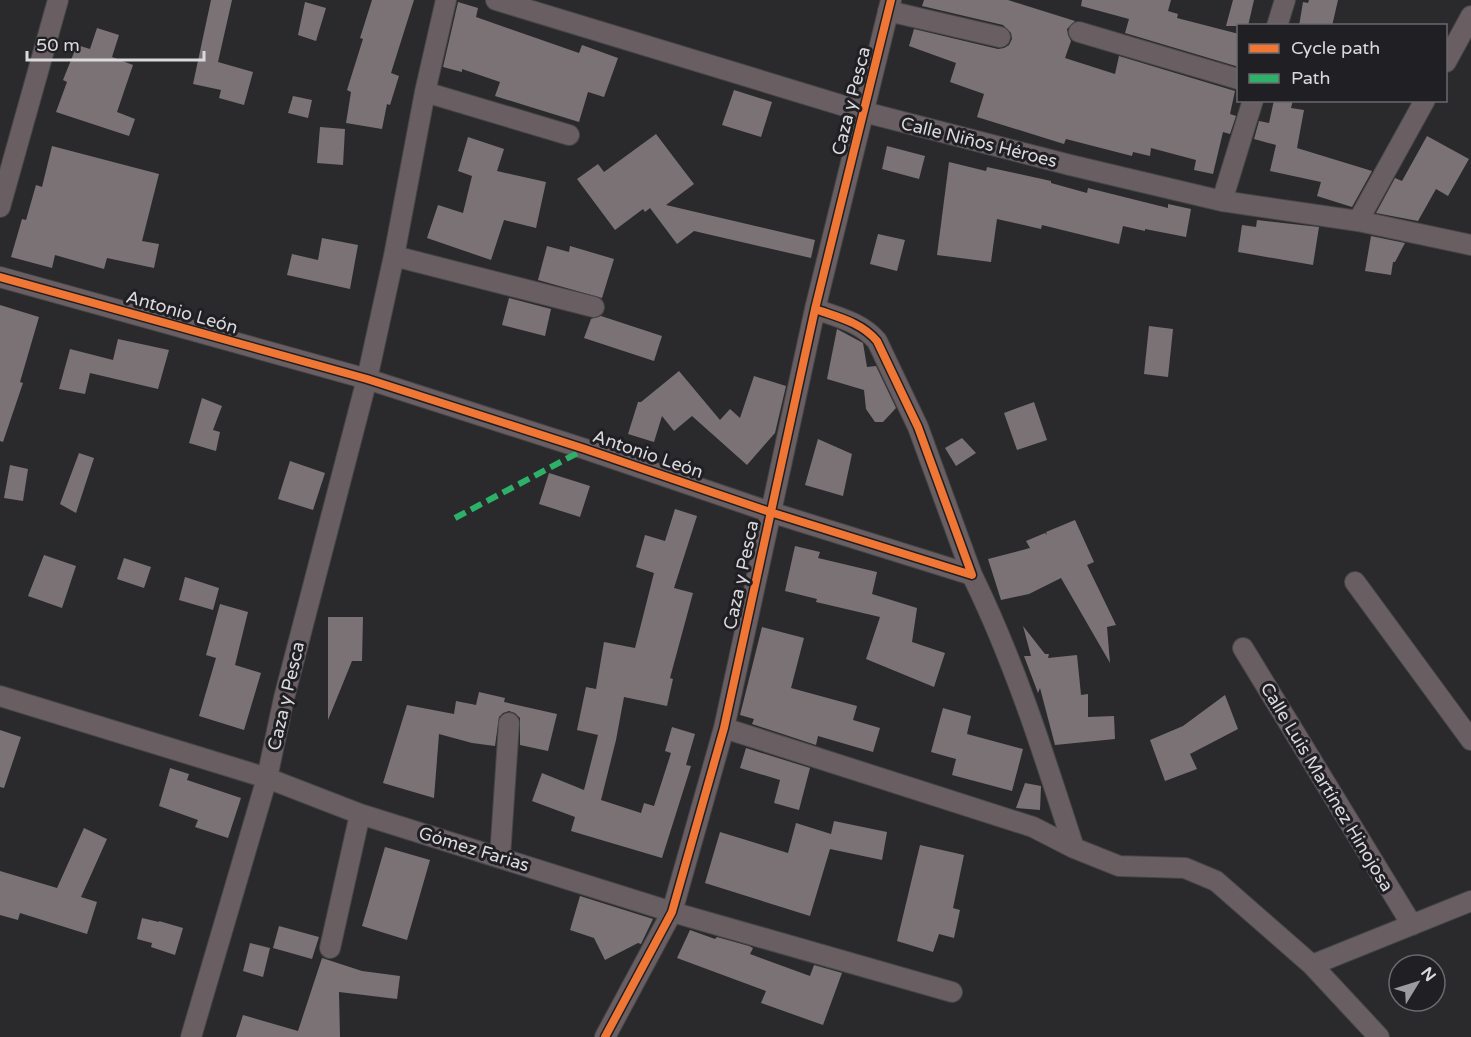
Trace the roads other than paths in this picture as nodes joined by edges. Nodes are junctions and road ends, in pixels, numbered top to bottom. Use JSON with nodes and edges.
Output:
{"nodes":[{"id":1,"x":58,"y":0,"type":"edge"},
{"id":2,"x":446,"y":0,"type":"edge"},
{"id":3,"x":496,"y":0,"type":"edge"},
{"id":4,"x":1285,"y":0,"type":"edge"},
{"id":5,"x":890,"y":6,"type":"edge"},
{"id":6,"x":1471,"y":16,"type":"edge"},
{"id":7,"x":1278,"y":24,"type":"edge"},
{"id":8,"x":1079,"y":32,"type":"dead end"},
{"id":9,"x":1000,"y":38,"type":"dead end"},
{"id":10,"x":1447,"y":60,"type":"edge"},
{"id":11,"x":1237,"y":78,"type":"edge"},
{"id":12,"x":425,"y":92,"type":"junction"},
{"id":13,"x":1252,"y":102,"type":"edge"},
{"id":14,"x":1424,"y":102,"type":"edge"},
{"id":15,"x":864,"y":112,"type":"junction"},
{"id":16,"x":569,"y":135,"type":"dead end"},
{"id":17,"x":1221,"y":201,"type":"junction"},
{"id":18,"x":0,"y":207,"type":"edge"},
{"id":19,"x":1359,"y":221,"type":"junction"},
{"id":20,"x":1471,"y":245,"type":"edge"},
{"id":21,"x":394,"y":256,"type":"junction"},
{"id":22,"x":0,"y":277,"type":"edge"},
{"id":23,"x":594,"y":307,"type":"dead end"},
{"id":24,"x":814,"y":309,"type":"junction"},
{"id":25,"x":367,"y":379,"type":"junction"},
{"id":26,"x":770,"y":512,"type":"junction"},
{"id":27,"x":972,"y":575,"type":"junction"},
{"id":28,"x":1355,"y":582,"type":"dead end"},
{"id":29,"x":1243,"y":648,"type":"dead end"},
{"id":30,"x":0,"y":696,"type":"edge"},
{"id":31,"x":509,"y":723,"type":"dead end"},
{"id":32,"x":724,"y":728,"type":"junction"},
{"id":33,"x":1471,"y":740,"type":"edge"},
{"id":34,"x":267,"y":778,"type":"junction"},
{"id":35,"x":360,"y":814,"type":"junction"},
{"id":36,"x":1074,"y":848,"type":"junction"},
{"id":37,"x":500,"y":857,"type":"junction"},
{"id":38,"x":1471,"y":901,"type":"edge"},
{"id":39,"x":672,"y":912,"type":"junction"},
{"id":40,"x":1412,"y":925,"type":"junction"},
{"id":41,"x":330,"y":948,"type":"dead end"},
{"id":42,"x":1312,"y":965,"type":"junction"},
{"id":43,"x":952,"y":992,"type":"dead end"},
{"id":44,"x":191,"y":1037,"type":"edge"},
{"id":45,"x":605,"y":1037,"type":"edge"},
{"id":46,"x":1379,"y":1037,"type":"edge"}],
"edges":[{"from":1,"to":18,"type":"street"},
{"from":2,"to":12,"type":"street","name":"Caza y Pesca"},
{"from":3,"to":15,"type":"street","name":"Calle Niños Héroes"},
{"from":4,"to":7,"type":"street"},
{"from":5,"to":9,"type":"street"},
{"from":5,"to":15,"type":"street","name":"Caza y Pesca"},
{"from":6,"to":10,"type":"street"},
{"from":8,"to":11,"type":"street"},
{"from":12,"to":16,"type":"street"},
{"from":12,"to":21,"type":"street","name":"Caza y Pesca"},
{"from":13,"to":17,"type":"street"},
{"from":14,"to":19,"type":"street"},
{"from":15,"to":17,"type":"street","name":"Calle Niños Héroes"},
{"from":15,"to":24,"type":"street","name":"Caza y Pesca"},
{"from":17,"to":19,"type":"street","name":"Calle Niños Héroes"},
{"from":19,"to":20,"type":"street","name":"Calle Niños Héroes"},
{"from":21,"to":23,"type":"street"},
{"from":21,"to":25,"type":"street","name":"Caza y Pesca"},
{"from":22,"to":25,"type":"street","name":"Antonio León"},
{"from":24,"to":26,"type":"street","name":"Caza y Pesca"},
{"from":24,"to":27,"type":"street"},
{"from":25,"to":26,"type":"street","name":"Antonio León"},
{"from":25,"to":34,"type":"street","name":"Caza y Pesca"},
{"from":26,"to":27,"type":"street","name":"Antonio León"},
{"from":26,"to":32,"type":"street","name":"Caza y Pesca"},
{"from":27,"to":36,"type":"street"},
{"from":28,"to":33,"type":"street"},
{"from":29,"to":40,"type":"street","name":"Calle Luis Martínez Hinojosa"},
{"from":30,"to":34,"type":"street","name":"Gómez Farias"},
{"from":31,"to":37,"type":"street"},
{"from":32,"to":36,"type":"street"},
{"from":32,"to":39,"type":"street","name":"Caza y Pesca"},
{"from":34,"to":35,"type":"street","name":"Gómez Farias"},
{"from":34,"to":44,"type":"street","name":"Caza y Pesca"},
{"from":35,"to":37,"type":"street","name":"Gómez Farias"},
{"from":35,"to":41,"type":"street"},
{"from":36,"to":42,"type":"street"},
{"from":37,"to":39,"type":"street","name":"Gómez Farias"},
{"from":38,"to":40,"type":"street"},
{"from":39,"to":43,"type":"street","name":"Gómez Farias"},
{"from":39,"to":45,"type":"street","name":"Caza y Pesca"},
{"from":40,"to":42,"type":"street"},
{"from":42,"to":46,"type":"street"}]}
